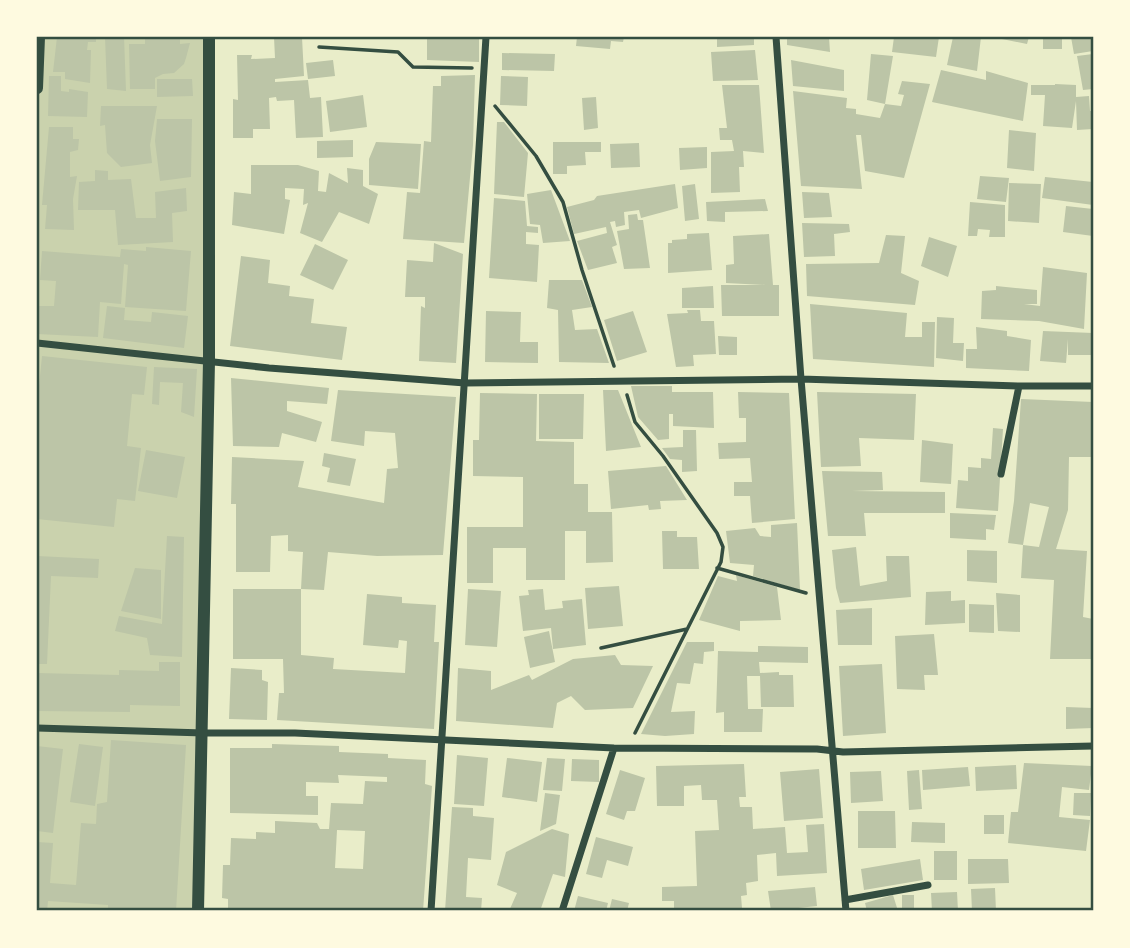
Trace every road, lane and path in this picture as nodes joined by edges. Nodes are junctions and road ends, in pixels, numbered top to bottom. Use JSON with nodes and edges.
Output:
{"nodes":[{"id":1,"x":39,"y":37,"type":"edge"},
{"id":2,"x":209,"y":37,"type":"edge"},
{"id":3,"x":486,"y":37,"type":"edge"},
{"id":4,"x":776,"y":37,"type":"edge"},
{"id":5,"x":319,"y":47,"type":"dead end"},
{"id":6,"x":484,"y":68,"type":"junction"},
{"id":7,"x":37,"y":88,"type":"edge"},
{"id":8,"x":483,"y":91,"type":"junction"},
{"id":9,"x":37,"y":343,"type":"edge"},
{"id":10,"x":209,"y":361,"type":"junction"},
{"id":11,"x":801,"y":379,"type":"junction"},
{"id":12,"x":465,"y":383,"type":"junction"},
{"id":13,"x":623,"y":383,"type":"junction"},
{"id":14,"x":1019,"y":386,"type":"junction"},
{"id":15,"x":1093,"y":386,"type":"edge"},
{"id":16,"x":1001,"y":474,"type":"dead end"},
{"id":17,"x":717,"y":568,"type":"junction"},
{"id":18,"x":818,"y":597,"type":"junction"},
{"id":19,"x":687,"y":629,"type":"junction"},
{"id":20,"x":601,"y":648,"type":"dead end"},
{"id":21,"x":37,"y":728,"type":"edge"},
{"id":22,"x":204,"y":733,"type":"junction"},
{"id":23,"x":442,"y":741,"type":"junction"},
{"id":24,"x":1093,"y":746,"type":"edge"},
{"id":25,"x":614,"y":748,"type":"junction"},
{"id":26,"x":629,"y":748,"type":"junction"},
{"id":27,"x":832,"y":751,"type":"junction"},
{"id":28,"x":928,"y":885,"type":"dead end"},
{"id":29,"x":845,"y":900,"type":"junction"},
{"id":30,"x":198,"y":911,"type":"edge"},
{"id":31,"x":431,"y":911,"type":"edge"},
{"id":32,"x":562,"y":911,"type":"edge"},
{"id":33,"x":846,"y":911,"type":"edge"}],
"edges":[{"from":1,"to":7,"type":"street"},
{"from":2,"to":10,"type":"street"},
{"from":3,"to":6,"type":"street"},
{"from":4,"to":11,"type":"street"},
{"from":5,"to":6,"type":"path"},
{"from":6,"to":8,"type":"street"},
{"from":8,"to":12,"type":"street"},
{"from":8,"to":13,"type":"path"},
{"from":9,"to":10,"type":"street"},
{"from":10,"to":12,"type":"street"},
{"from":10,"to":22,"type":"street"},
{"from":11,"to":13,"type":"street"},
{"from":11,"to":14,"type":"street"},
{"from":11,"to":18,"type":"street"},
{"from":12,"to":13,"type":"street"},
{"from":12,"to":23,"type":"street"},
{"from":13,"to":17,"type":"path"},
{"from":14,"to":15,"type":"street"},
{"from":14,"to":16,"type":"street"},
{"from":17,"to":18,"type":"path"},
{"from":17,"to":19,"type":"path"},
{"from":18,"to":27,"type":"street"},
{"from":19,"to":20,"type":"path"},
{"from":19,"to":26,"type":"path"},
{"from":21,"to":22,"type":"street"},
{"from":22,"to":23,"type":"street"},
{"from":22,"to":30,"type":"street"},
{"from":23,"to":25,"type":"street"},
{"from":23,"to":31,"type":"street"},
{"from":24,"to":27,"type":"street"},
{"from":25,"to":26,"type":"street"},
{"from":25,"to":32,"type":"street"},
{"from":26,"to":27,"type":"street"},
{"from":27,"to":29,"type":"street"},
{"from":28,"to":29,"type":"street"},
{"from":29,"to":33,"type":"street"}]}
